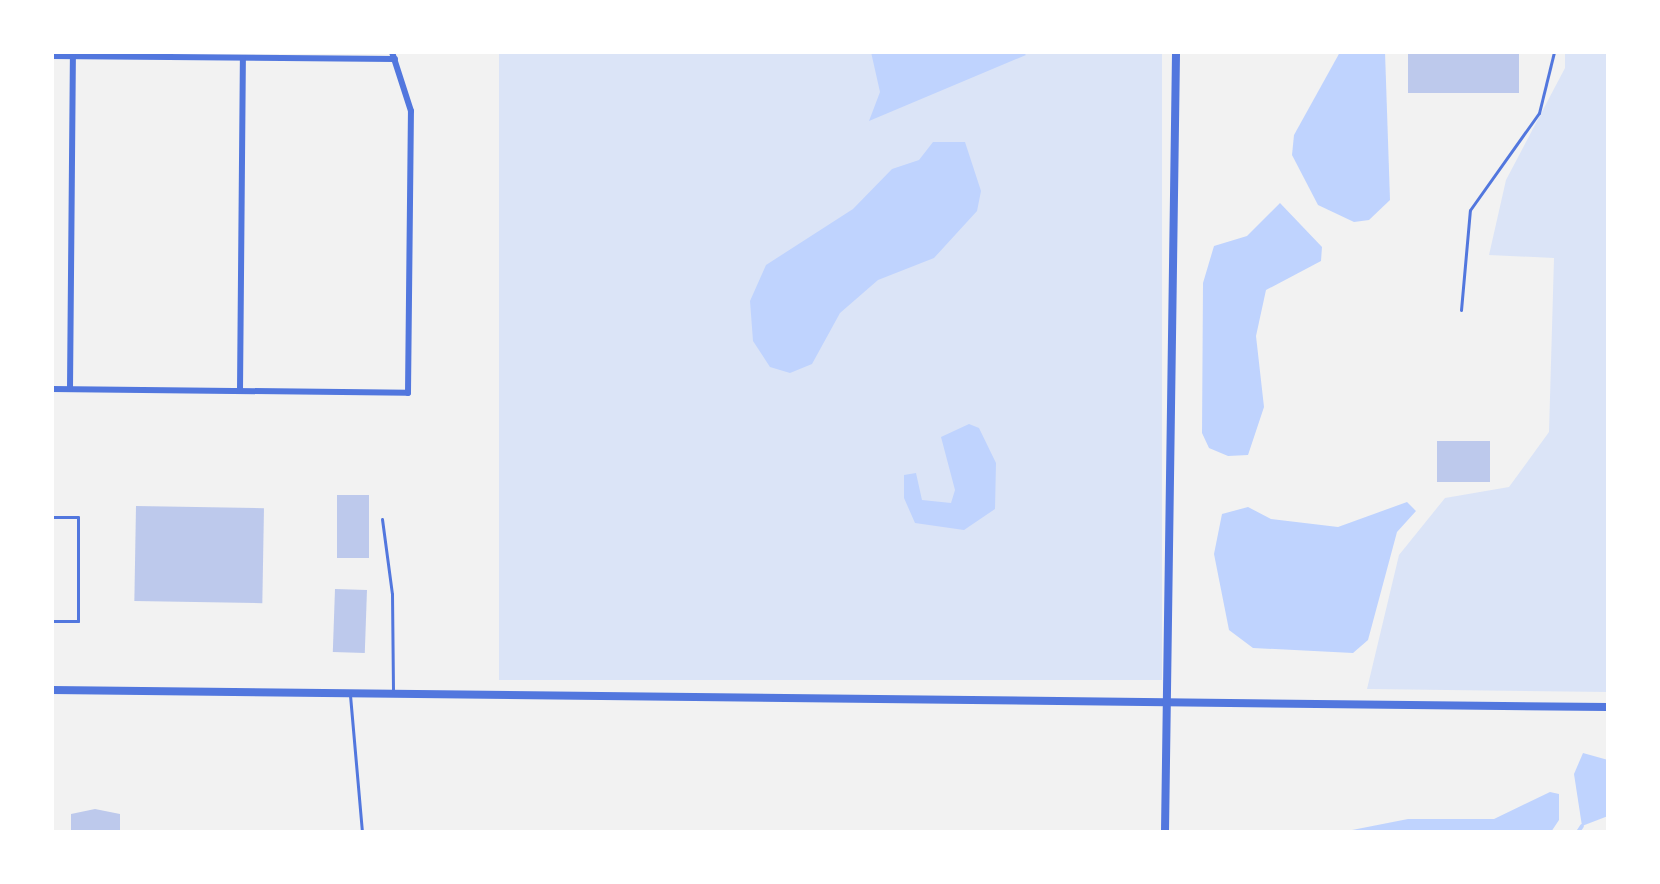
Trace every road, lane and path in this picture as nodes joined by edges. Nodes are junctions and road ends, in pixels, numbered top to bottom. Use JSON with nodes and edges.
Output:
{"nodes":[{"id":1,"x":1176,"y":52,"type":"edge"},
{"id":2,"x":1554,"y":52,"type":"edge"},
{"id":3,"x":52,"y":56,"type":"edge"},
{"id":4,"x":393,"y":56,"type":"edge"},
{"id":5,"x":73,"y":57,"type":"junction"},
{"id":6,"x":243,"y":58,"type":"junction"},
{"id":7,"x":1461,"y":310,"type":"dead end"},
{"id":8,"x":52,"y":389,"type":"edge"},
{"id":9,"x":70,"y":389,"type":"junction"},
{"id":10,"x":240,"y":390,"type":"junction"},
{"id":11,"x":52,"y":517,"type":"edge"},
{"id":12,"x":382,"y":519,"type":"dead end"},
{"id":13,"x":52,"y":621,"type":"edge"},
{"id":14,"x":52,"y":690,"type":"edge"},
{"id":15,"x":350,"y":691,"type":"junction"},
{"id":16,"x":393,"y":692,"type":"junction"},
{"id":17,"x":1166,"y":698,"type":"junction"},
{"id":18,"x":1608,"y":707,"type":"edge"},
{"id":19,"x":362,"y":832,"type":"edge"},
{"id":20,"x":1165,"y":832,"type":"edge"}],
"edges":[{"from":1,"to":17,"type":"street"},
{"from":2,"to":7,"type":"lane"},
{"from":3,"to":5,"type":"street"},
{"from":4,"to":6,"type":"street"},
{"from":4,"to":10,"type":"street"},
{"from":5,"to":6,"type":"street"},
{"from":5,"to":9,"type":"street"},
{"from":6,"to":10,"type":"street"},
{"from":8,"to":9,"type":"street"},
{"from":9,"to":10,"type":"street"},
{"from":11,"to":13,"type":"lane"},
{"from":12,"to":16,"type":"lane"},
{"from":14,"to":15,"type":"street"},
{"from":15,"to":16,"type":"street"},
{"from":15,"to":19,"type":"lane"},
{"from":16,"to":17,"type":"street"},
{"from":17,"to":18,"type":"street"},
{"from":17,"to":20,"type":"street"}]}
